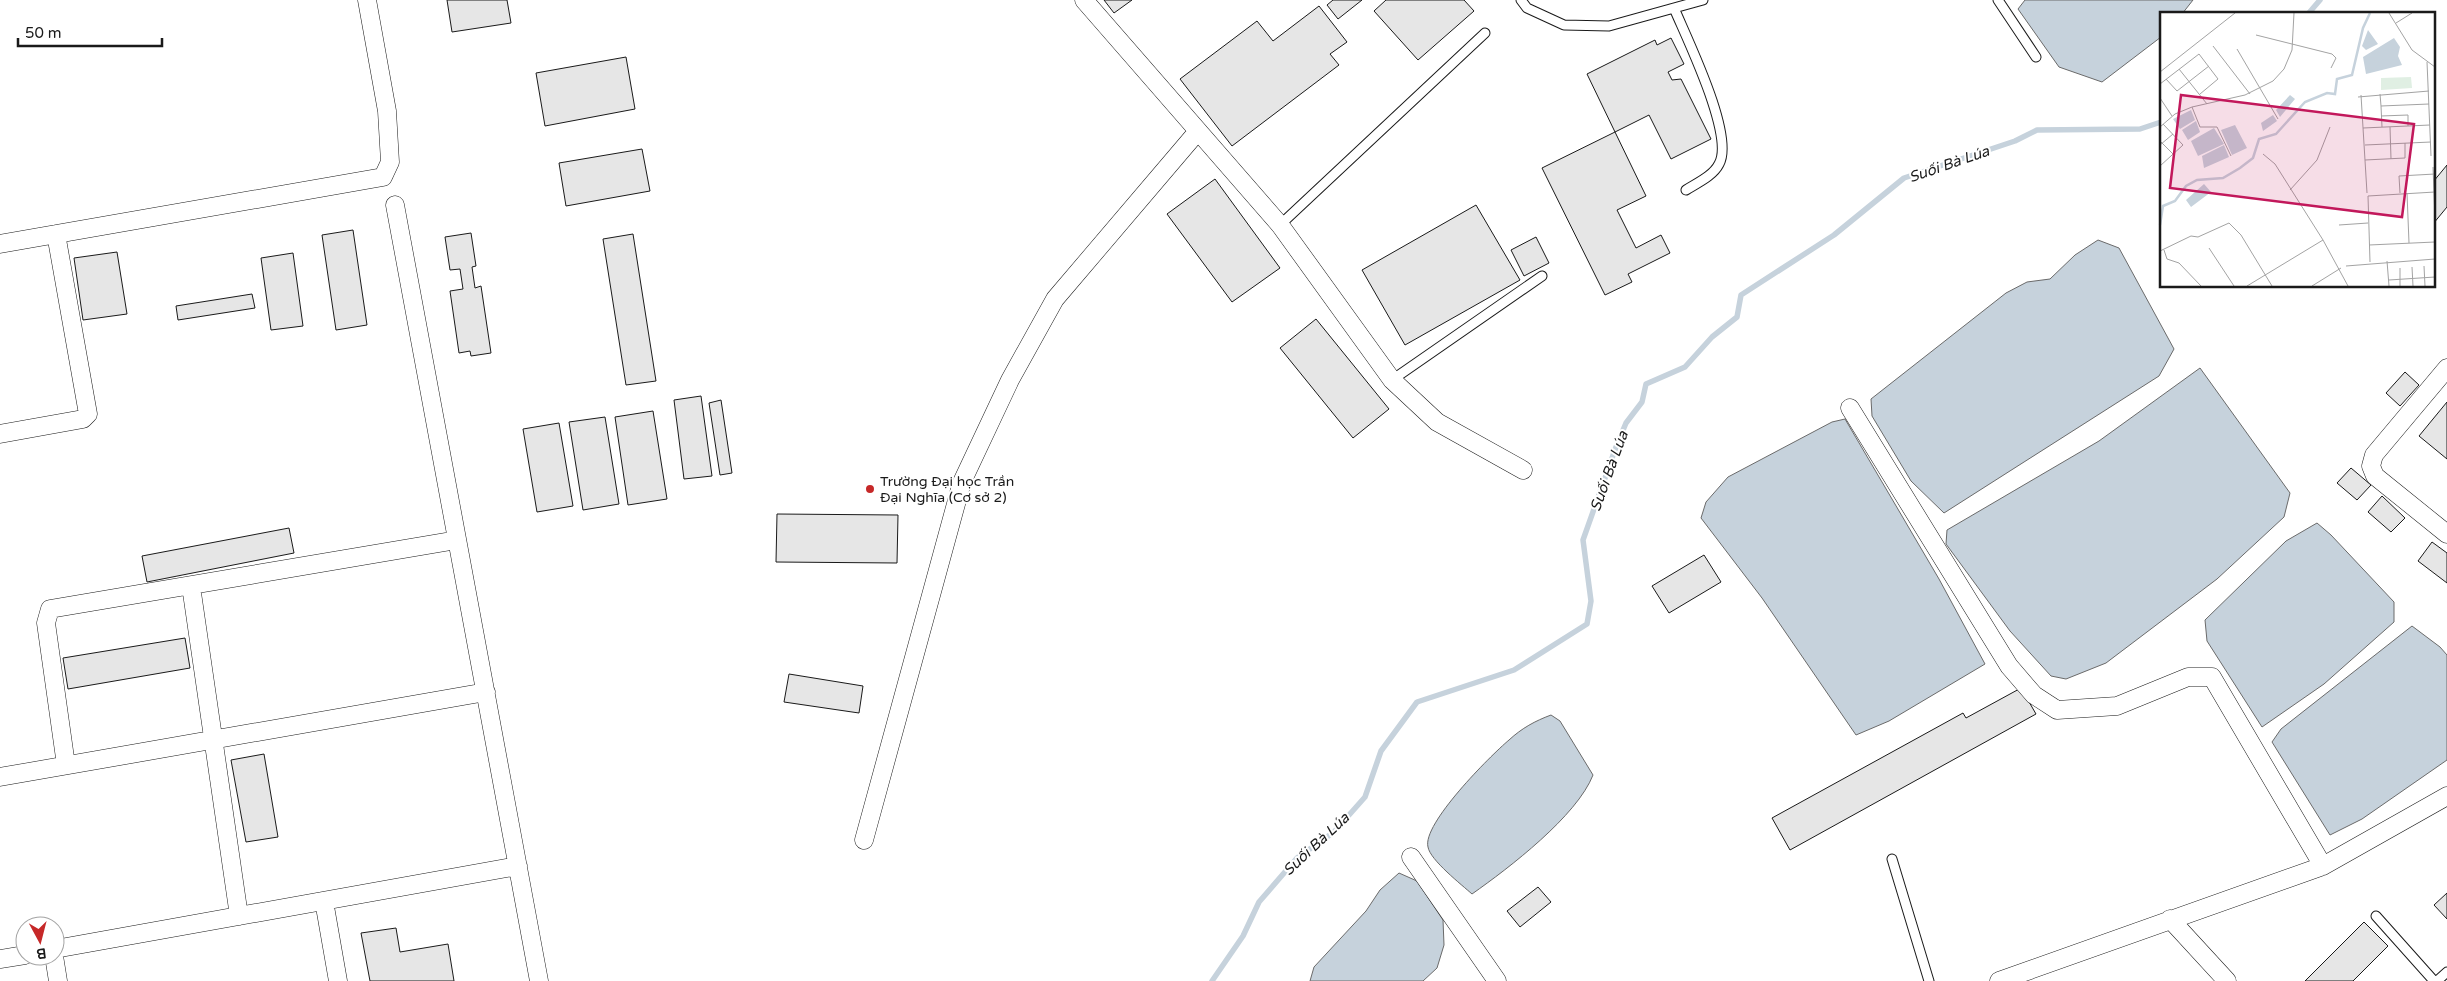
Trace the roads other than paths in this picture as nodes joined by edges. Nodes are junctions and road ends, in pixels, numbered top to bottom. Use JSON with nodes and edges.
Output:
{"nodes":[{"id":1,"x":367,"y":0,"type":"edge"},
{"id":2,"x":1084,"y":0,"type":"edge"},
{"id":3,"x":1521,"y":0,"type":"edge"},
{"id":4,"x":1703,"y":0,"type":"edge"},
{"id":5,"x":1998,"y":0,"type":"edge"},
{"id":6,"x":1674,"y":8,"type":"junction"},
{"id":7,"x":1485,"y":33,"type":"dead end"},
{"id":8,"x":2036,"y":57,"type":"dead end"},
{"id":9,"x":1198,"y":131,"type":"junction"},
{"id":10,"x":1686,"y":190,"type":"dead end"},
{"id":11,"x":395,"y":206,"type":"dead end"},
{"id":12,"x":1280,"y":225,"type":"junction"},
{"id":13,"x":56,"y":234,"type":"junction"},
{"id":14,"x":0,"y":244,"type":"edge"},
{"id":15,"x":1542,"y":276,"type":"dead end"},
{"id":16,"x":2447,"y":368,"type":"edge"},
{"id":17,"x":1392,"y":380,"type":"junction"},
{"id":18,"x":1850,"y":408,"type":"dead end"},
{"id":19,"x":0,"y":434,"type":"edge"},
{"id":20,"x":1523,"y":470,"type":"dead end"},
{"id":21,"x":2447,"y":534,"type":"edge"},
{"id":22,"x":457,"y":540,"type":"junction"},
{"id":23,"x":191,"y":586,"type":"junction"},
{"id":24,"x":486,"y":692,"type":"junction"},
{"id":25,"x":214,"y":740,"type":"junction"},
{"id":26,"x":66,"y":766,"type":"junction"},
{"id":27,"x":0,"y":777,"type":"edge"},
{"id":28,"x":2447,"y":796,"type":"edge"},
{"id":29,"x":864,"y":840,"type":"dead end"},
{"id":30,"x":1411,"y":857,"type":"dead end"},
{"id":31,"x":1892,"y":859,"type":"dead end"},
{"id":32,"x":518,"y":866,"type":"junction"},
{"id":33,"x":2323,"y":866,"type":"junction"},
{"id":34,"x":324,"y":901,"type":"junction"},
{"id":35,"x":239,"y":916,"type":"junction"},
{"id":36,"x":2376,"y":916,"type":"dead end"},
{"id":37,"x":2170,"y":919,"type":"junction"},
{"id":38,"x":65,"y":948,"type":"edge"},
{"id":39,"x":15,"y":957,"type":"edge"},
{"id":40,"x":0,"y":959,"type":"edge"},
{"id":41,"x":56,"y":966,"type":"edge"},
{"id":42,"x":2447,"y":972,"type":"edge"},
{"id":43,"x":58,"y":981,"type":"edge"},
{"id":44,"x":338,"y":981,"type":"edge"},
{"id":45,"x":539,"y":981,"type":"edge"},
{"id":46,"x":1497,"y":981,"type":"edge"},
{"id":47,"x":1929,"y":981,"type":"edge"},
{"id":48,"x":1999,"y":981,"type":"edge"},
{"id":49,"x":2227,"y":981,"type":"edge"},
{"id":50,"x":2436,"y":981,"type":"edge"}],
"edges":[{"from":1,"to":13,"type":"street"},
{"from":2,"to":9,"type":"street"},
{"from":3,"to":6,"type":"lane"},
{"from":4,"to":6,"type":"lane"},
{"from":5,"to":8,"type":"lane"},
{"from":6,"to":10,"type":"lane"},
{"from":7,"to":12,"type":"lane"},
{"from":9,"to":12,"type":"street"},
{"from":9,"to":29,"type":"street"},
{"from":11,"to":22,"type":"street"},
{"from":12,"to":17,"type":"street"},
{"from":13,"to":14,"type":"street"},
{"from":13,"to":19,"type":"street"},
{"from":15,"to":17,"type":"lane"},
{"from":16,"to":21,"type":"street"},
{"from":17,"to":20,"type":"street"},
{"from":18,"to":33,"type":"street"},
{"from":22,"to":23,"type":"street"},
{"from":22,"to":24,"type":"street"},
{"from":23,"to":25,"type":"street"},
{"from":23,"to":26,"type":"street"},
{"from":24,"to":25,"type":"street"},
{"from":24,"to":32,"type":"street"},
{"from":25,"to":26,"type":"street"},
{"from":25,"to":35,"type":"street"},
{"from":26,"to":27,"type":"street"},
{"from":28,"to":33,"type":"street"},
{"from":30,"to":46,"type":"street"},
{"from":31,"to":47,"type":"lane"},
{"from":32,"to":34,"type":"street"},
{"from":32,"to":45,"type":"street"},
{"from":33,"to":37,"type":"street"},
{"from":34,"to":35,"type":"street"},
{"from":34,"to":44,"type":"street"},
{"from":35,"to":38,"type":"street"},
{"from":36,"to":50,"type":"lane"},
{"from":37,"to":48,"type":"street"},
{"from":37,"to":49,"type":"street"},
{"from":39,"to":40,"type":"street"},
{"from":41,"to":43,"type":"street"},
{"from":42,"to":50,"type":"lane"}]}
